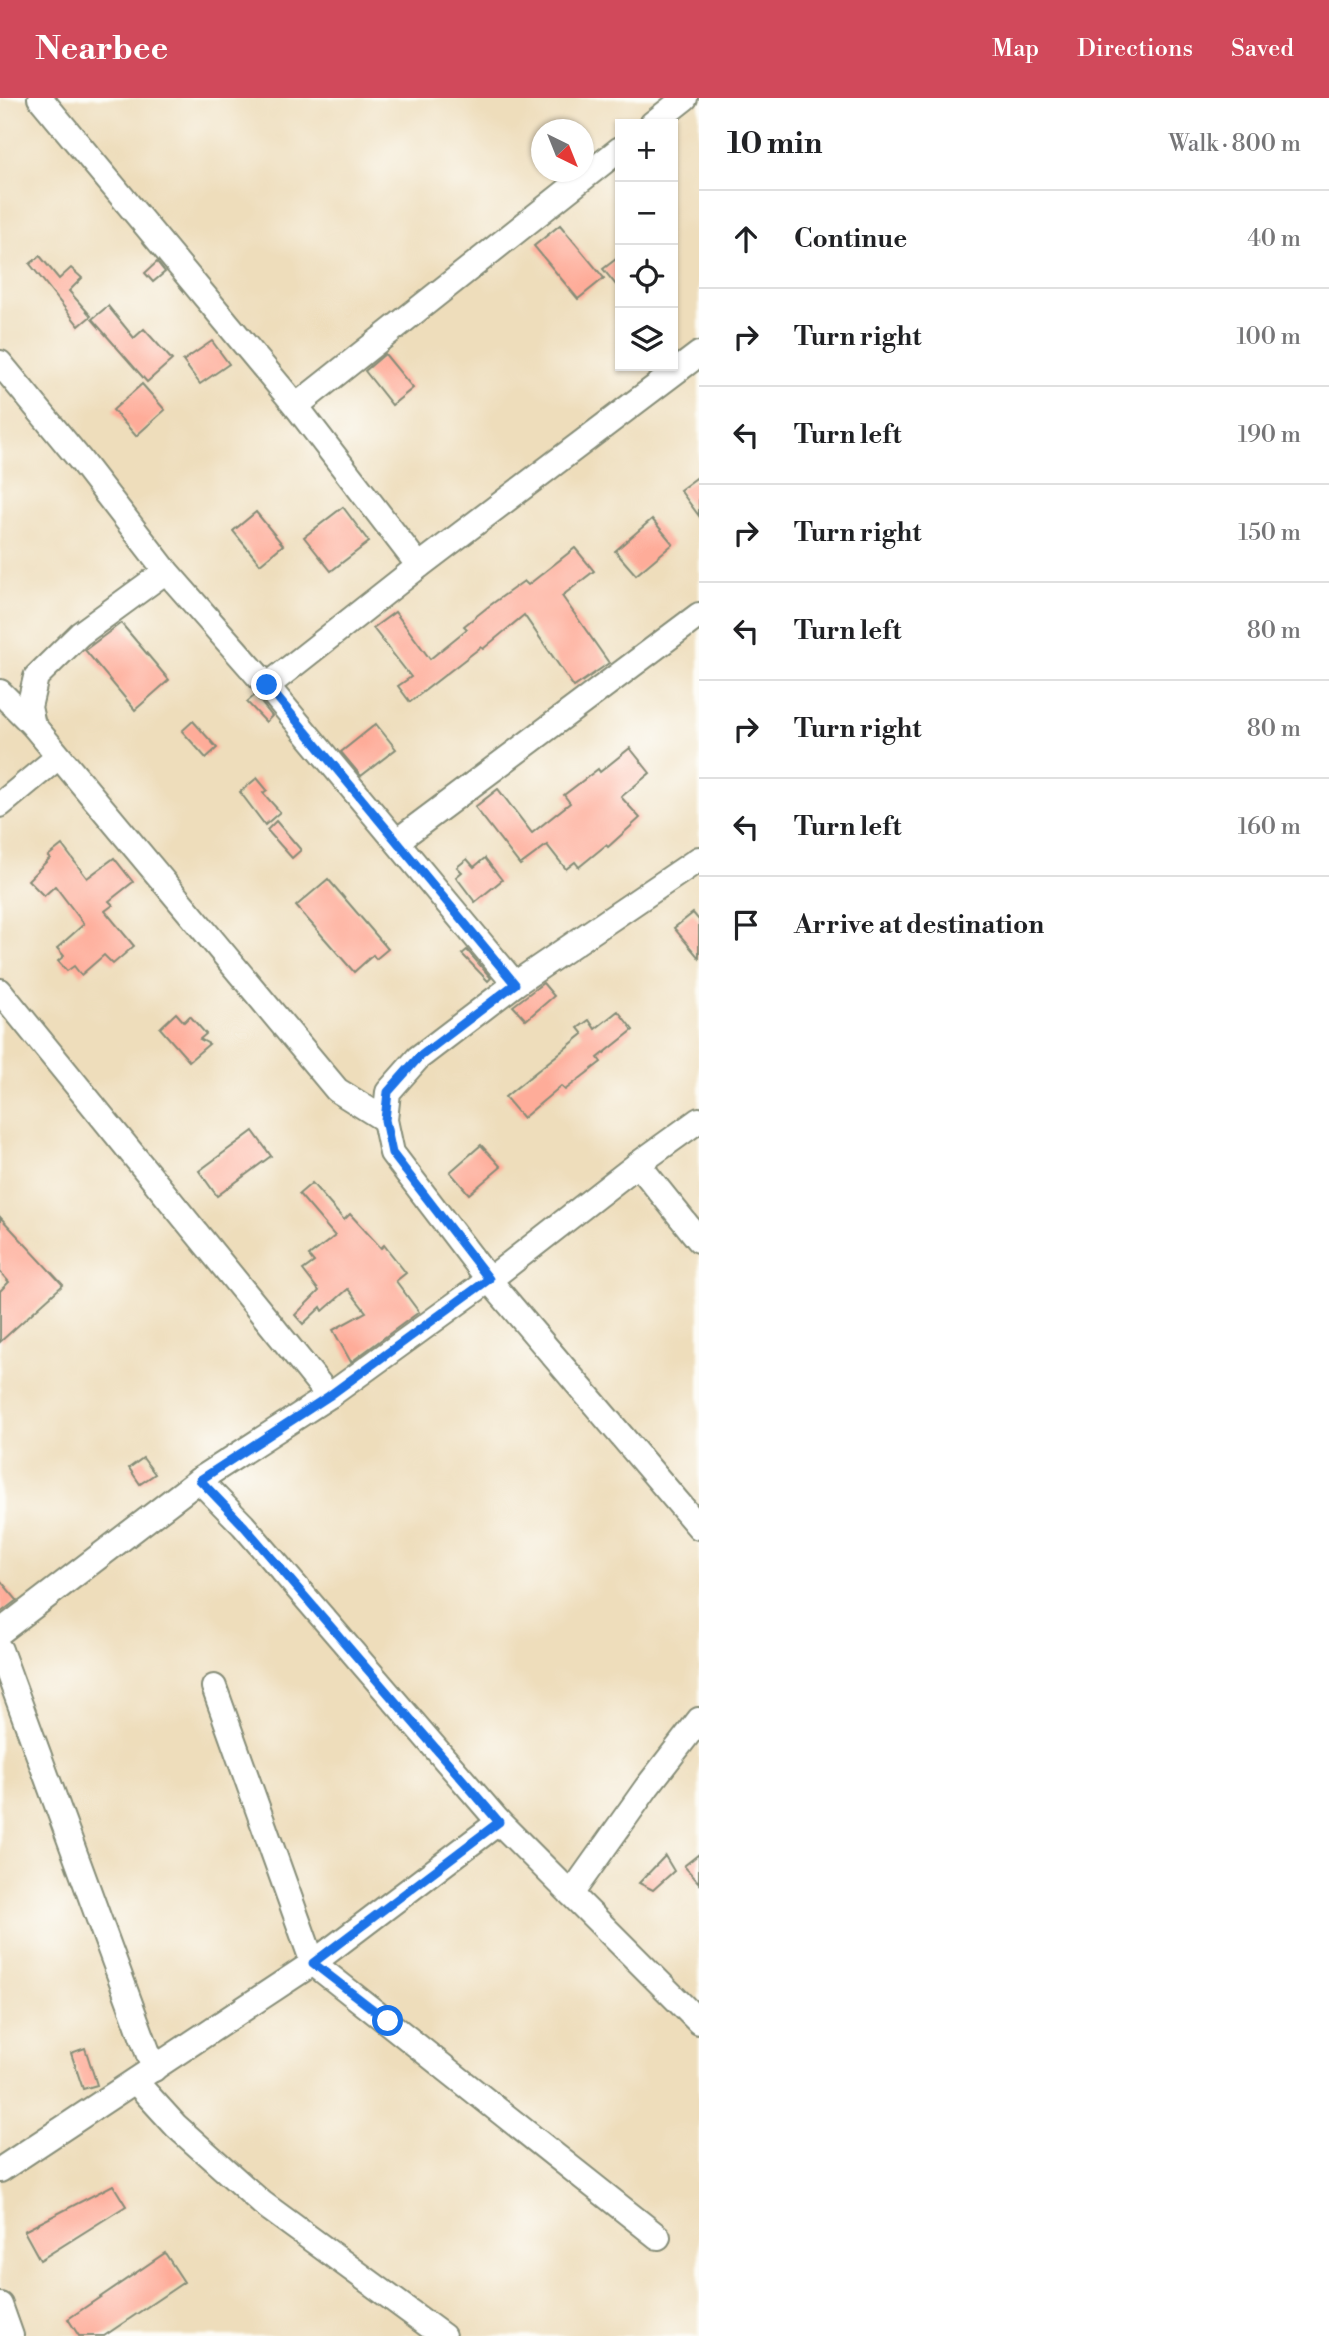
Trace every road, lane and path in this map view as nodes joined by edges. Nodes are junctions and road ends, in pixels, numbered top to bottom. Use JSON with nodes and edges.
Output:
{"nodes":[{"id":1,"x":40,"y":98,"type":"edge"},
{"id":2,"x":685,"y":98,"type":"edge"},
{"id":3,"x":658,"y":119,"type":"edge"},
{"id":4,"x":615,"y":153,"type":"edge"},
{"id":5,"x":699,"y":354,"type":"edge"},
{"id":6,"x":0,"y":363,"type":"edge"},
{"id":7,"x":296,"y":406,"type":"junction"},
{"id":8,"x":419,"y":566,"type":"junction"},
{"id":9,"x":166,"y":571,"type":"junction"},
{"id":10,"x":699,"y":615,"type":"edge"},
{"id":11,"x":267,"y":685,"type":"junction"},
{"id":12,"x":0,"y":692,"type":"edge"},
{"id":13,"x":33,"y":725,"type":"junction"},
{"id":14,"x":58,"y":757,"type":"junction"},
{"id":15,"x":0,"y":805,"type":"edge"},
{"id":16,"x":397,"y":841,"type":"junction"},
{"id":17,"x":699,"y":859,"type":"edge"},
{"id":18,"x":515,"y":984,"type":"junction"},
{"id":19,"x":0,"y":991,"type":"edge"},
{"id":20,"x":385,"y":1120,"type":"junction"},
{"id":21,"x":699,"y":1120,"type":"edge"},
{"id":22,"x":638,"y":1164,"type":"junction"},
{"id":23,"x":699,"y":1240,"type":"edge"},
{"id":24,"x":489,"y":1279,"type":"junction"},
{"id":25,"x":329,"y":1396,"type":"junction"},
{"id":26,"x":200,"y":1480,"type":"junction"},
{"id":27,"x":699,"y":1527,"type":"edge"},
{"id":28,"x":0,"y":1632,"type":"edge"},
{"id":29,"x":0,"y":1650,"type":"edge"},
{"id":30,"x":214,"y":1687,"type":"dead end"},
{"id":31,"x":698,"y":1724,"type":"edge"},
{"id":32,"x":499,"y":1822,"type":"junction"},
{"id":33,"x":571,"y":1894,"type":"junction"},
{"id":34,"x":313,"y":1963,"type":"junction"},
{"id":35,"x":699,"y":2022,"type":"edge"},
{"id":36,"x":144,"y":2075,"type":"junction"},
{"id":37,"x":0,"y":2171,"type":"edge"},
{"id":38,"x":658,"y":2237,"type":"dead end"},
{"id":39,"x":0,"y":2305,"type":"edge"},
{"id":40,"x":11,"y":2336,"type":"edge"},
{"id":41,"x":443,"y":2336,"type":"edge"}],
"edges":[{"from":1,"to":7,"type":"street"},
{"from":2,"to":3,"type":"street"},
{"from":4,"to":7,"type":"street"},
{"from":5,"to":8,"type":"street"},
{"from":6,"to":9,"type":"street"},
{"from":7,"to":8,"type":"street"},
{"from":8,"to":11,"type":"street"},
{"from":9,"to":11,"type":"street"},
{"from":9,"to":13,"type":"street"},
{"from":10,"to":16,"type":"street"},
{"from":11,"to":16,"type":"street"},
{"from":12,"to":13,"type":"street"},
{"from":13,"to":14,"type":"street"},
{"from":14,"to":15,"type":"street"},
{"from":14,"to":20,"type":"street"},
{"from":16,"to":18,"type":"street"},
{"from":17,"to":18,"type":"street"},
{"from":18,"to":20,"type":"street"},
{"from":19,"to":25,"type":"street"},
{"from":20,"to":24,"type":"street"},
{"from":21,"to":22,"type":"street"},
{"from":22,"to":23,"type":"street"},
{"from":22,"to":24,"type":"street"},
{"from":24,"to":25,"type":"street"},
{"from":24,"to":27,"type":"street"},
{"from":25,"to":26,"type":"street"},
{"from":26,"to":28,"type":"street"},
{"from":26,"to":32,"type":"street"},
{"from":29,"to":36,"type":"street"},
{"from":30,"to":34,"type":"street"},
{"from":31,"to":33,"type":"street"},
{"from":32,"to":33,"type":"street"},
{"from":32,"to":34,"type":"street"},
{"from":33,"to":35,"type":"street"},
{"from":34,"to":36,"type":"street"},
{"from":34,"to":38,"type":"street"},
{"from":36,"to":37,"type":"street"},
{"from":36,"to":41,"type":"street"},
{"from":39,"to":40,"type":"street"}]}
